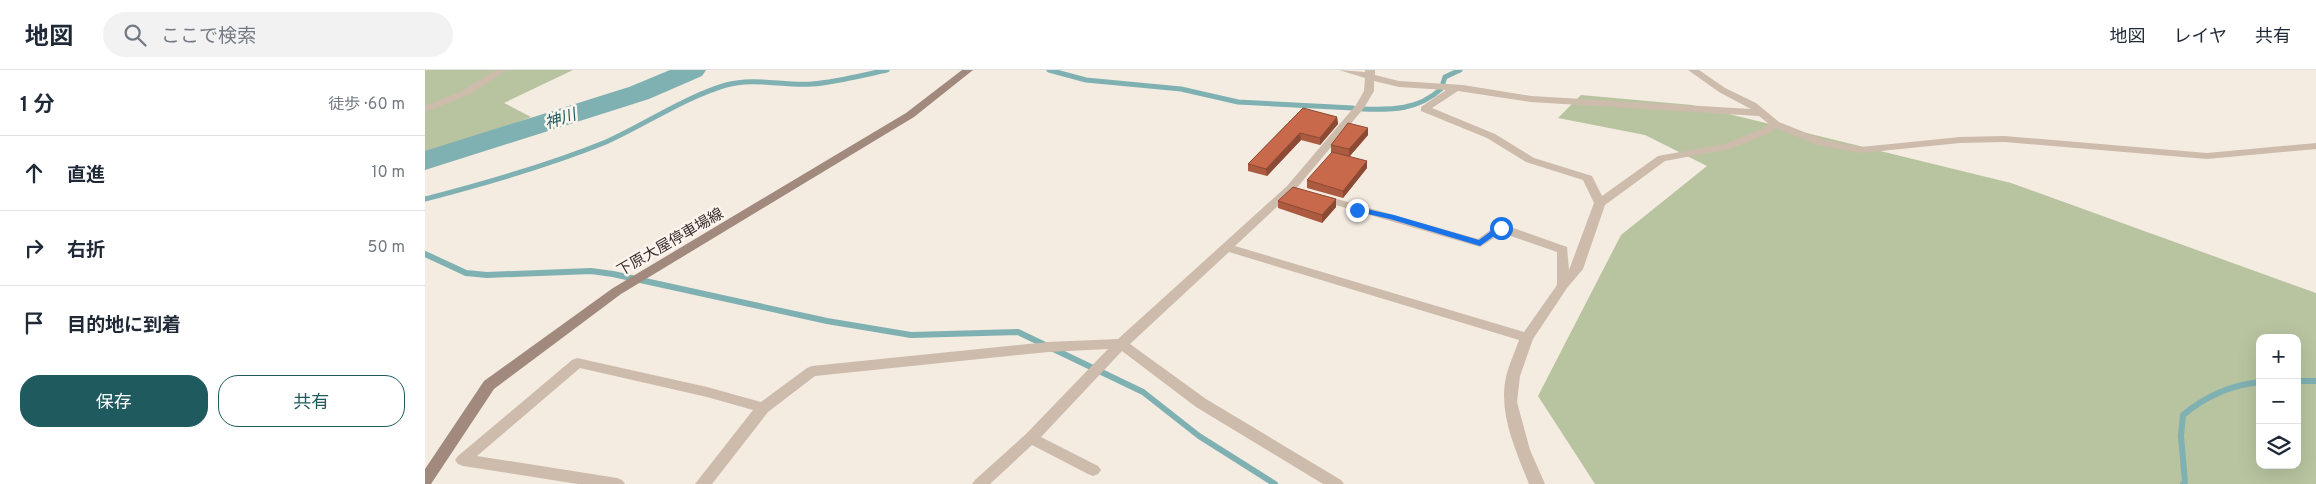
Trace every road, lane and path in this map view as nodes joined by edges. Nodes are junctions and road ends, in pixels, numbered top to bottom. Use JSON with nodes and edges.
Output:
{"nodes":[{"id":1,"x":502,"y":70,"type":"edge"},
{"id":2,"x":967,"y":70,"type":"edge"},
{"id":3,"x":1344,"y":70,"type":"edge"},
{"id":4,"x":1693,"y":70,"type":"edge"},
{"id":5,"x":1371,"y":73,"type":"edge"},
{"id":6,"x":1455,"y":88,"type":"junction"},
{"id":7,"x":425,"y":109,"type":"edge"},
{"id":8,"x":1762,"y":113,"type":"junction"},
{"id":9,"x":1775,"y":124,"type":"junction"},
{"id":10,"x":2316,"y":146,"type":"edge"},
{"id":11,"x":1300,"y":191,"type":"junction"},
{"id":12,"x":1600,"y":203,"type":"junction"},
{"id":13,"x":1227,"y":248,"type":"junction"},
{"id":14,"x":1563,"y":285,"type":"junction"},
{"id":15,"x":1527,"y":338,"type":"junction"},
{"id":16,"x":1121,"y":344,"type":"junction"},
{"id":17,"x":763,"y":408,"type":"junction"},
{"id":18,"x":1031,"y":438,"type":"junction"},
{"id":19,"x":1093,"y":470,"type":"dead end"},
{"id":20,"x":425,"y":481,"type":"edge"},
{"id":21,"x":617,"y":484,"type":"edge"},
{"id":22,"x":703,"y":484,"type":"edge"},
{"id":23,"x":980,"y":484,"type":"edge"},
{"id":24,"x":1336,"y":484,"type":"edge"},
{"id":25,"x":1537,"y":484,"type":"edge"}],
"edges":[{"from":1,"to":7,"type":"street"},
{"from":2,"to":20,"type":"main road","name":"下原大屋停車場線"},
{"from":3,"to":5,"type":"street"},
{"from":4,"to":8,"type":"street"},
{"from":5,"to":6,"type":"street"},
{"from":5,"to":11,"type":"street"},
{"from":6,"to":8,"type":"street"},
{"from":6,"to":12,"type":"street"},
{"from":8,"to":9,"type":"street"},
{"from":9,"to":10,"type":"street"},
{"from":9,"to":12,"type":"street"},
{"from":11,"to":13,"type":"street"},
{"from":11,"to":14,"type":"street"},
{"from":12,"to":14,"type":"street"},
{"from":13,"to":15,"type":"street"},
{"from":13,"to":16,"type":"street"},
{"from":14,"to":15,"type":"street"},
{"from":15,"to":25,"type":"street"},
{"from":16,"to":17,"type":"street"},
{"from":16,"to":18,"type":"street"},
{"from":16,"to":24,"type":"street"},
{"from":17,"to":21,"type":"street"},
{"from":17,"to":22,"type":"street"},
{"from":18,"to":19,"type":"street"},
{"from":18,"to":23,"type":"street"}]}
